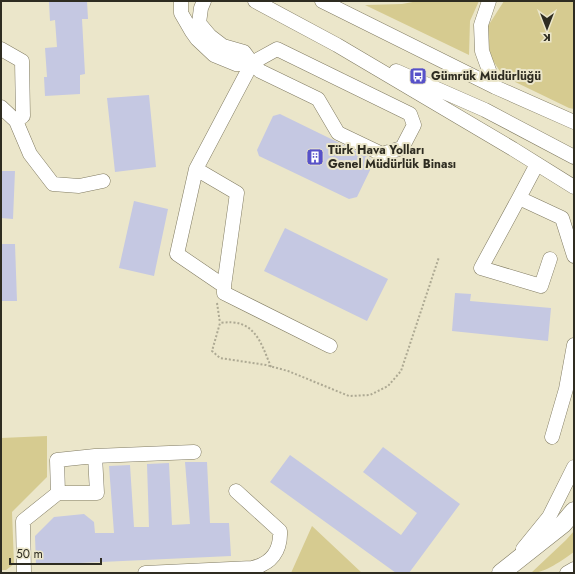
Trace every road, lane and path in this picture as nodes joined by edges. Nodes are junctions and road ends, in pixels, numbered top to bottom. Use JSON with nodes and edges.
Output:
{"nodes":[{"id":1,"x":181,"y":1,"type":"edge"},
{"id":2,"x":204,"y":1,"type":"edge"},
{"id":3,"x":255,"y":1,"type":"edge"},
{"id":4,"x":322,"y":1,"type":"edge"},
{"id":5,"x":489,"y":1,"type":"edge"},
{"id":6,"x":337,"y":44,"type":"junction"},
{"id":7,"x":1,"y":49,"type":"edge"},
{"id":8,"x":252,"y":63,"type":"junction"},
{"id":9,"x":495,"y":87,"type":"junction"},
{"id":10,"x":1,"y":107,"type":"edge"},
{"id":11,"x":16,"y":121,"type":"junction"},
{"id":12,"x":574,"y":122,"type":"edge"},
{"id":13,"x":574,"y":157,"type":"edge"},
{"id":14,"x":538,"y":164,"type":"junction"},
{"id":15,"x":196,"y":169,"type":"junction"},
{"id":16,"x":103,"y":181,"type":"dead end"},
{"id":17,"x":574,"y":187,"type":"edge"},
{"id":18,"x":520,"y":198,"type":"junction"},
{"id":19,"x":574,"y":256,"type":"edge"},
{"id":20,"x":550,"y":259,"type":"dead end"},
{"id":21,"x":224,"y":286,"type":"junction"},
{"id":22,"x":574,"y":345,"type":"edge"},
{"id":23,"x":330,"y":346,"type":"dead end"},
{"id":24,"x":552,"y":437,"type":"dead end"},
{"id":25,"x":194,"y":452,"type":"dead end"},
{"id":26,"x":95,"y":456,"type":"junction"},
{"id":27,"x":574,"y":467,"type":"edge"},
{"id":28,"x":236,"y":490,"type":"dead end"},
{"id":29,"x":58,"y":493,"type":"junction"},
{"id":30,"x":574,"y":511,"type":"edge"},
{"id":31,"x":574,"y":569,"type":"edge"},
{"id":32,"x":504,"y":571,"type":"edge"},
{"id":33,"x":24,"y":573,"type":"edge"},
{"id":34,"x":145,"y":573,"type":"edge"},
{"id":35,"x":567,"y":573,"type":"edge"}],
"edges":[{"from":1,"to":8,"type":"lane"},
{"from":2,"to":8,"type":"lane"},
{"from":3,"to":6,"type":"lane"},
{"from":4,"to":9,"type":"lane"},
{"from":5,"to":9,"type":"lane"},
{"from":6,"to":13,"type":"lane"},
{"from":6,"to":14,"type":"lane"},
{"from":7,"to":11,"type":"lane"},
{"from":8,"to":8,"type":"lane"},
{"from":8,"to":15,"type":"lane"},
{"from":9,"to":12,"type":"lane"},
{"from":10,"to":11,"type":"lane"},
{"from":11,"to":16,"type":"lane"},
{"from":14,"to":17,"type":"lane"},
{"from":14,"to":18,"type":"lane"},
{"from":15,"to":21,"type":"lane"},
{"from":15,"to":21,"type":"lane"},
{"from":18,"to":19,"type":"lane"},
{"from":18,"to":20,"type":"lane"},
{"from":21,"to":23,"type":"lane"},
{"from":22,"to":24,"type":"lane"},
{"from":25,"to":26,"type":"lane"},
{"from":26,"to":29,"type":"lane"},
{"from":26,"to":29,"type":"lane"},
{"from":27,"to":32,"type":"lane"},
{"from":28,"to":34,"type":"lane"},
{"from":29,"to":33,"type":"lane"},
{"from":30,"to":32,"type":"main road"},
{"from":31,"to":35,"type":"lane"}]}
